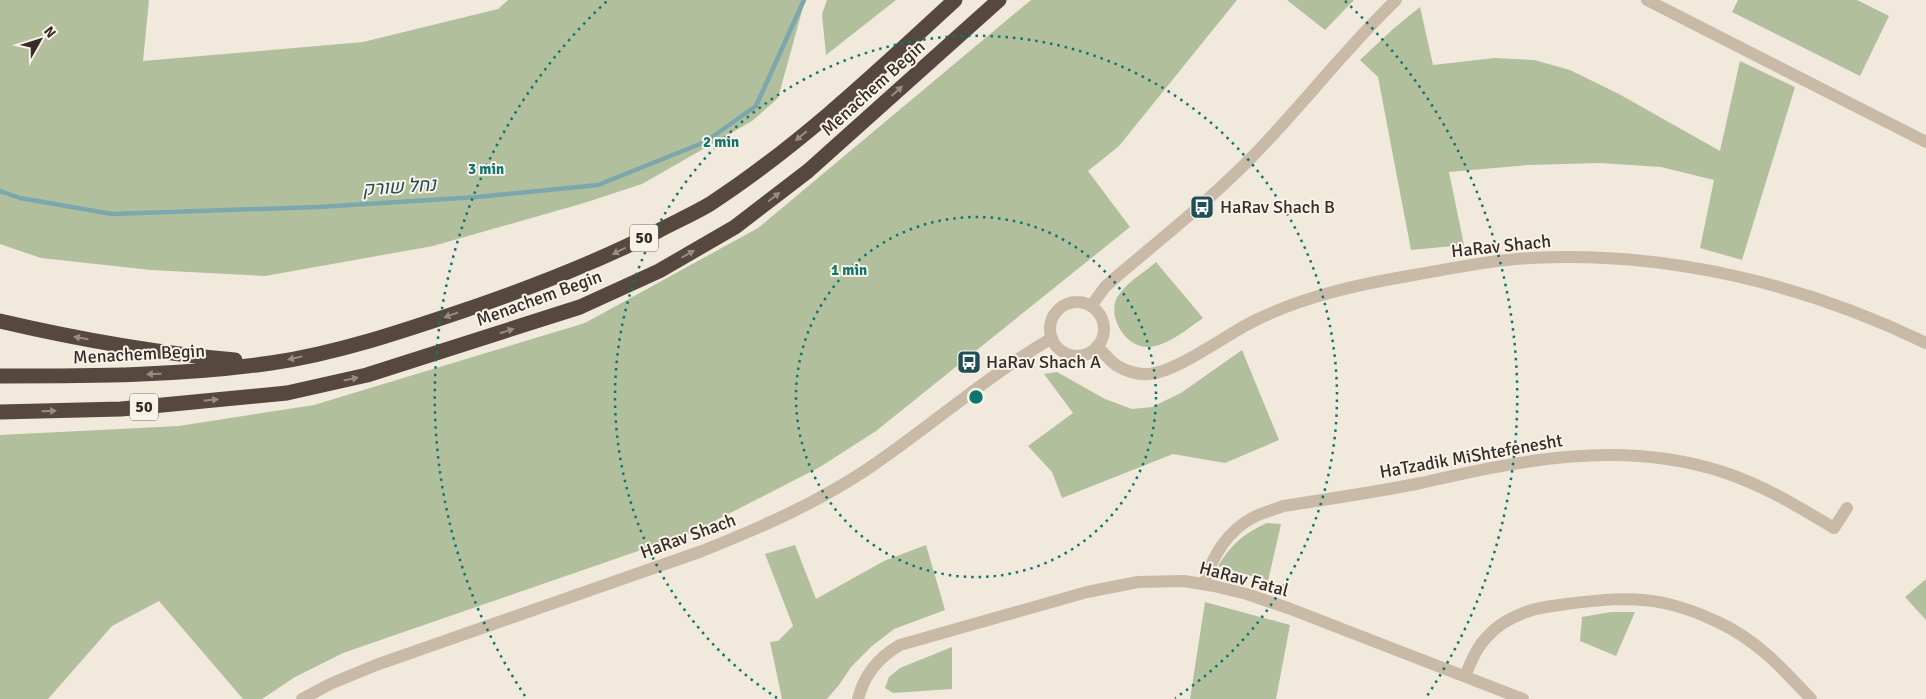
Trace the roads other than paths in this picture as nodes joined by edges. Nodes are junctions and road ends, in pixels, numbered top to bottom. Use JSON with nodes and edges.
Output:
{"nodes":[{"id":1,"x":955,"y":0,"type":"edge"},
{"id":2,"x":999,"y":0,"type":"edge"},
{"id":3,"x":1396,"y":0,"type":"edge"},
{"id":4,"x":1647,"y":0,"type":"edge"},
{"id":5,"x":1926,"y":142,"type":"edge"},
{"id":6,"x":1091,"y":306,"type":"junction"},
{"id":7,"x":0,"y":321,"type":"edge"},
{"id":8,"x":1052,"y":338,"type":"junction"},
{"id":9,"x":1926,"y":343,"type":"edge"},
{"id":10,"x":1097,"y":346,"type":"junction"},
{"id":11,"x":272,"y":363,"type":"junction"},
{"id":12,"x":0,"y":376,"type":"edge"},
{"id":13,"x":0,"y":412,"type":"edge"},
{"id":14,"x":1847,"y":508,"type":"dead end"},
{"id":15,"x":1204,"y":584,"type":"junction"},
{"id":16,"x":1465,"y":676,"type":"junction"},
{"id":17,"x":302,"y":699,"type":"edge"},
{"id":18,"x":858,"y":699,"type":"edge"},
{"id":19,"x":1523,"y":699,"type":"edge"},
{"id":20,"x":1810,"y":699,"type":"edge"}],
"edges":[{"from":1,"to":11,"type":"highway","name":"Menachem Begin","number":"50","one_way":true},
{"from":13,"to":2,"type":"highway","name":"Menachem Begin","number":"50","one_way":true},
{"from":3,"to":6,"type":"street"},
{"from":4,"to":5,"type":"street"},
{"from":6,"to":8,"type":"street"},
{"from":6,"to":10,"type":"street"},
{"from":11,"to":7,"type":"highway","one_way":true},
{"from":8,"to":10,"type":"street"},
{"from":8,"to":17,"type":"street","name":"HaRav Shach"},
{"from":9,"to":10,"type":"street","name":"HaRav Shach"},
{"from":11,"to":12,"type":"highway","name":"Menachem Begin","number":"50","one_way":true},
{"from":14,"to":15,"type":"street","name":"HaTzadik MiShtefenesht"},
{"from":15,"to":16,"type":"street","name":"HaRav Fatal"},
{"from":15,"to":18,"type":"street","name":"HaRav Fatal"},
{"from":16,"to":19,"type":"street","name":"HaRav Fatal"},
{"from":16,"to":20,"type":"street"}]}
